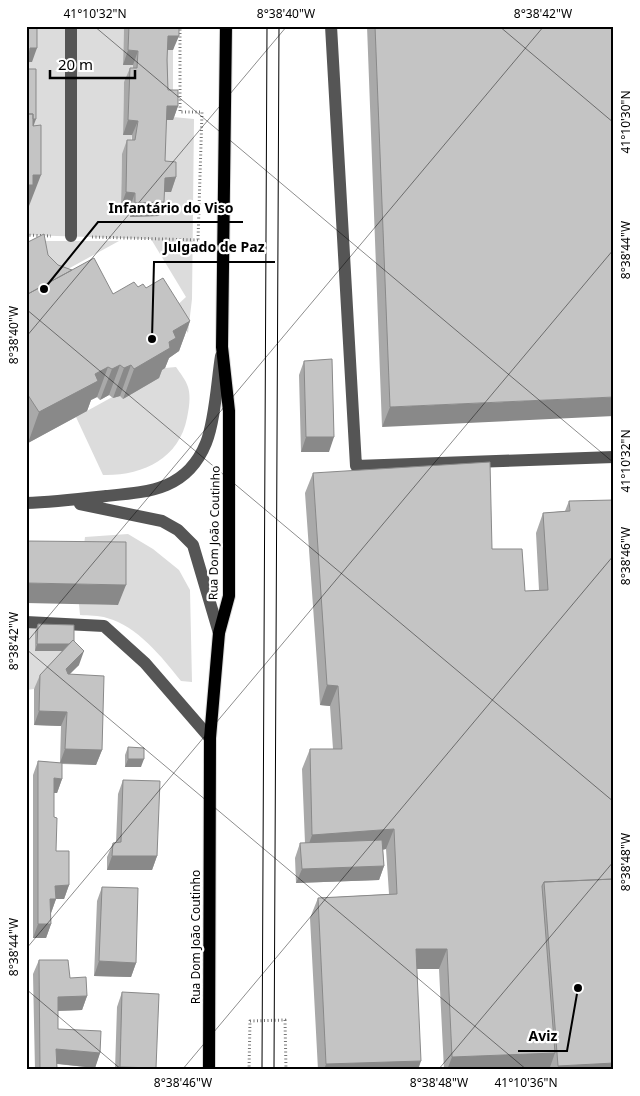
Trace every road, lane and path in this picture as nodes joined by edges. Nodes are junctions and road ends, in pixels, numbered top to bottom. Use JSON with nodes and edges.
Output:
{"nodes":[{"id":1,"x":71,"y":26,"type":"edge"},
{"id":2,"x":180,"y":26,"type":"edge"},
{"id":3,"x":226,"y":26,"type":"edge"},
{"id":4,"x":331,"y":26,"type":"edge"},
{"id":5,"x":26,"y":235,"type":"edge"},
{"id":6,"x":71,"y":236,"type":"junction"},
{"id":7,"x":198,"y":240,"type":"junction"},
{"id":8,"x":223,"y":240,"type":"junction"},
{"id":9,"x":222,"y":346,"type":"junction"},
{"id":10,"x":614,"y":457,"type":"edge"},
{"id":11,"x":71,"y":502,"type":"junction"},
{"id":12,"x":26,"y":503,"type":"edge"},
{"id":13,"x":26,"y":622,"type":"edge"},
{"id":14,"x":220,"y":633,"type":"junction"},
{"id":15,"x":210,"y":738,"type":"junction"},
{"id":16,"x":209,"y":1070,"type":"edge"},
{"id":17,"x":248,"y":1070,"type":"edge"},
{"id":18,"x":286,"y":1070,"type":"edge"}],
"edges":[{"from":1,"to":6,"type":"street"},
{"from":2,"to":7,"type":"path"},
{"from":3,"to":8,"type":"main road","name":"Rua Dom João Coutinho"},
{"from":4,"to":10,"type":"street"},
{"from":5,"to":6,"type":"path"},
{"from":6,"to":7,"type":"path"},
{"from":7,"to":8,"type":"path"},
{"from":8,"to":9,"type":"main road","name":"Rua Dom João Coutinho"},
{"from":9,"to":11,"type":"street"},
{"from":9,"to":14,"type":"main road","name":"Rua Dom João Coutinho"},
{"from":11,"to":12,"type":"street"},
{"from":11,"to":14,"type":"street"},
{"from":13,"to":15,"type":"street"},
{"from":14,"to":15,"type":"main road","name":"Rua Dom João Coutinho"},
{"from":15,"to":16,"type":"main road","name":"Rua Dom João Coutinho"},
{"from":17,"to":18,"type":"path"}]}
